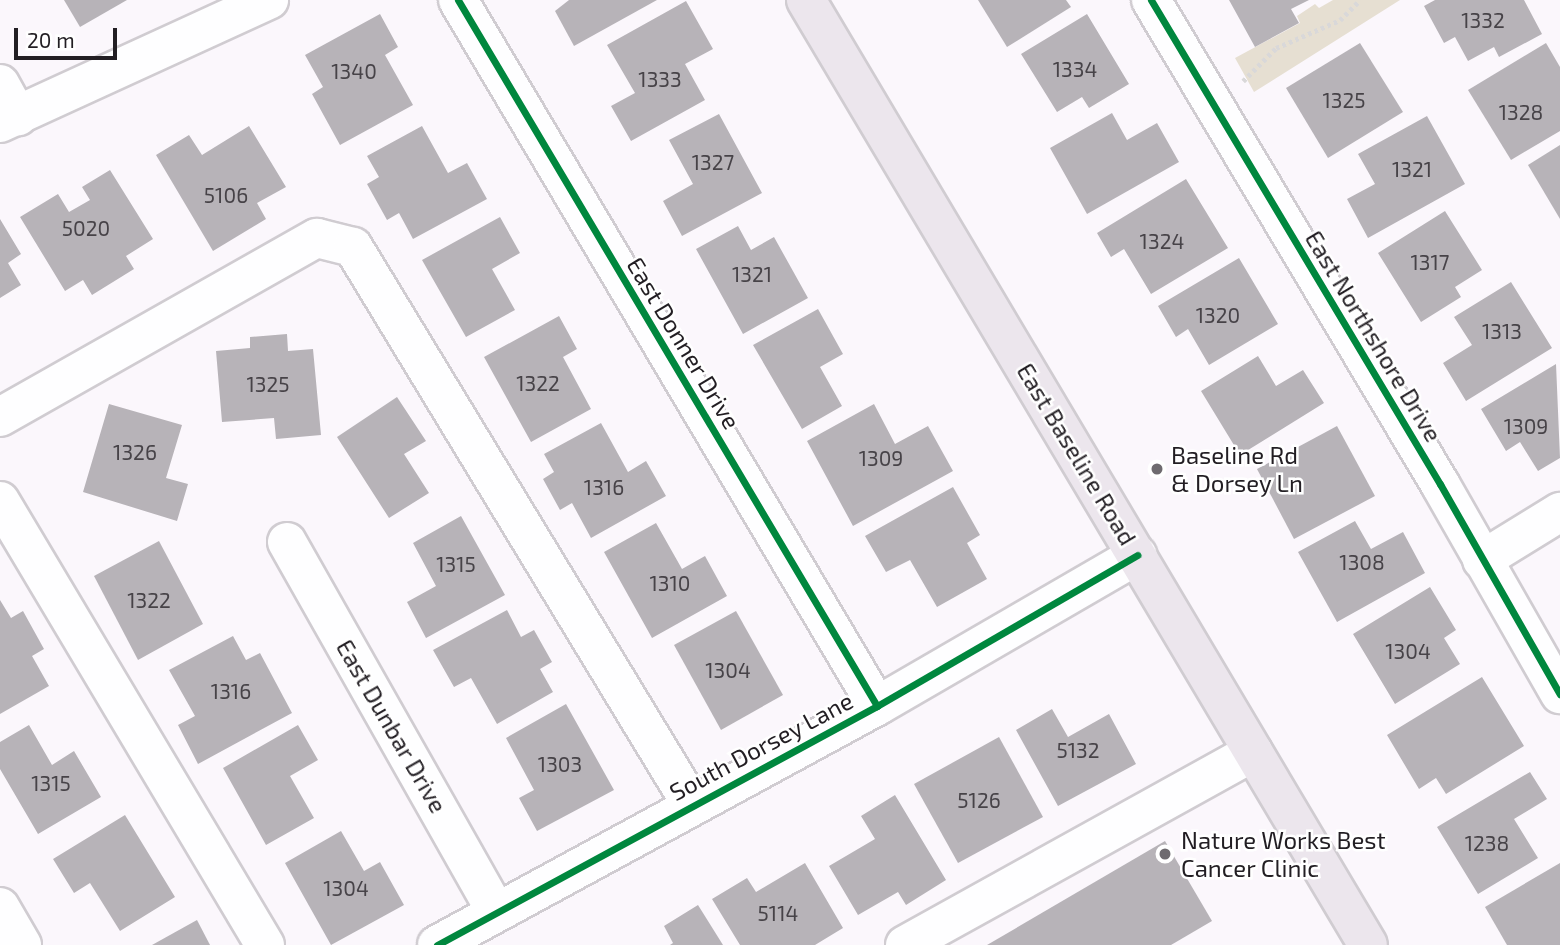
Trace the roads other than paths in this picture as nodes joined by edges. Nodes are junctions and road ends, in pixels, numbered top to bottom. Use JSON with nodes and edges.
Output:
{"nodes":[{"id":1,"x":269,"y":0,"type":"edge"},
{"id":2,"x":458,"y":0,"type":"edge"},
{"id":3,"x":806,"y":0,"type":"edge"},
{"id":4,"x":1151,"y":0,"type":"edge"},
{"id":5,"x":6,"y":108,"type":"edge"},
{"id":6,"x":0,"y":416,"type":"edge"},
{"id":7,"x":0,"y":501,"type":"edge"},
{"id":8,"x":1560,"y":512,"type":"edge"},
{"id":9,"x":288,"y":542,"type":"dead end"},
{"id":10,"x":1137,"y":555,"type":"junction"},
{"id":11,"x":1482,"y":560,"type":"junction"},
{"id":12,"x":1560,"y":694,"type":"edge"},
{"id":13,"x":877,"y":706,"type":"junction"},
{"id":14,"x":1253,"y":751,"type":"junction"},
{"id":15,"x":692,"y":805,"type":"junction"},
{"id":16,"x":0,"y":907,"type":"edge"},
{"id":17,"x":496,"y":911,"type":"junction"},
{"id":18,"x":22,"y":945,"type":"edge"},
{"id":19,"x":265,"y":945,"type":"edge"},
{"id":20,"x":437,"y":945,"type":"edge"},
{"id":21,"x":905,"y":945,"type":"edge"},
{"id":22,"x":1368,"y":945,"type":"edge"}],
"edges":[{"from":1,"to":5,"type":"street"},
{"from":2,"to":13,"type":"street","name":"East Donner Drive"},
{"from":3,"to":10,"type":"main road","name":"East Baseline Road"},
{"from":4,"to":11,"type":"street","name":"East Northshore Drive"},
{"from":6,"to":15,"type":"street"},
{"from":7,"to":19,"type":"street"},
{"from":8,"to":11,"type":"street"},
{"from":9,"to":17,"type":"street","name":"East Dunbar Drive"},
{"from":10,"to":13,"type":"street","name":"South Dorsey Lane"},
{"from":10,"to":14,"type":"main road","name":"East Baseline Road"},
{"from":11,"to":12,"type":"street","name":"East Northshore Drive"},
{"from":13,"to":15,"type":"street","name":"South Dorsey Lane"},
{"from":14,"to":21,"type":"street"},
{"from":14,"to":22,"type":"main road","name":"East Baseline Road"},
{"from":15,"to":17,"type":"street","name":"South Dorsey Lane"},
{"from":16,"to":18,"type":"street"},
{"from":17,"to":20,"type":"street","name":"South Dorsey Lane"}]}
